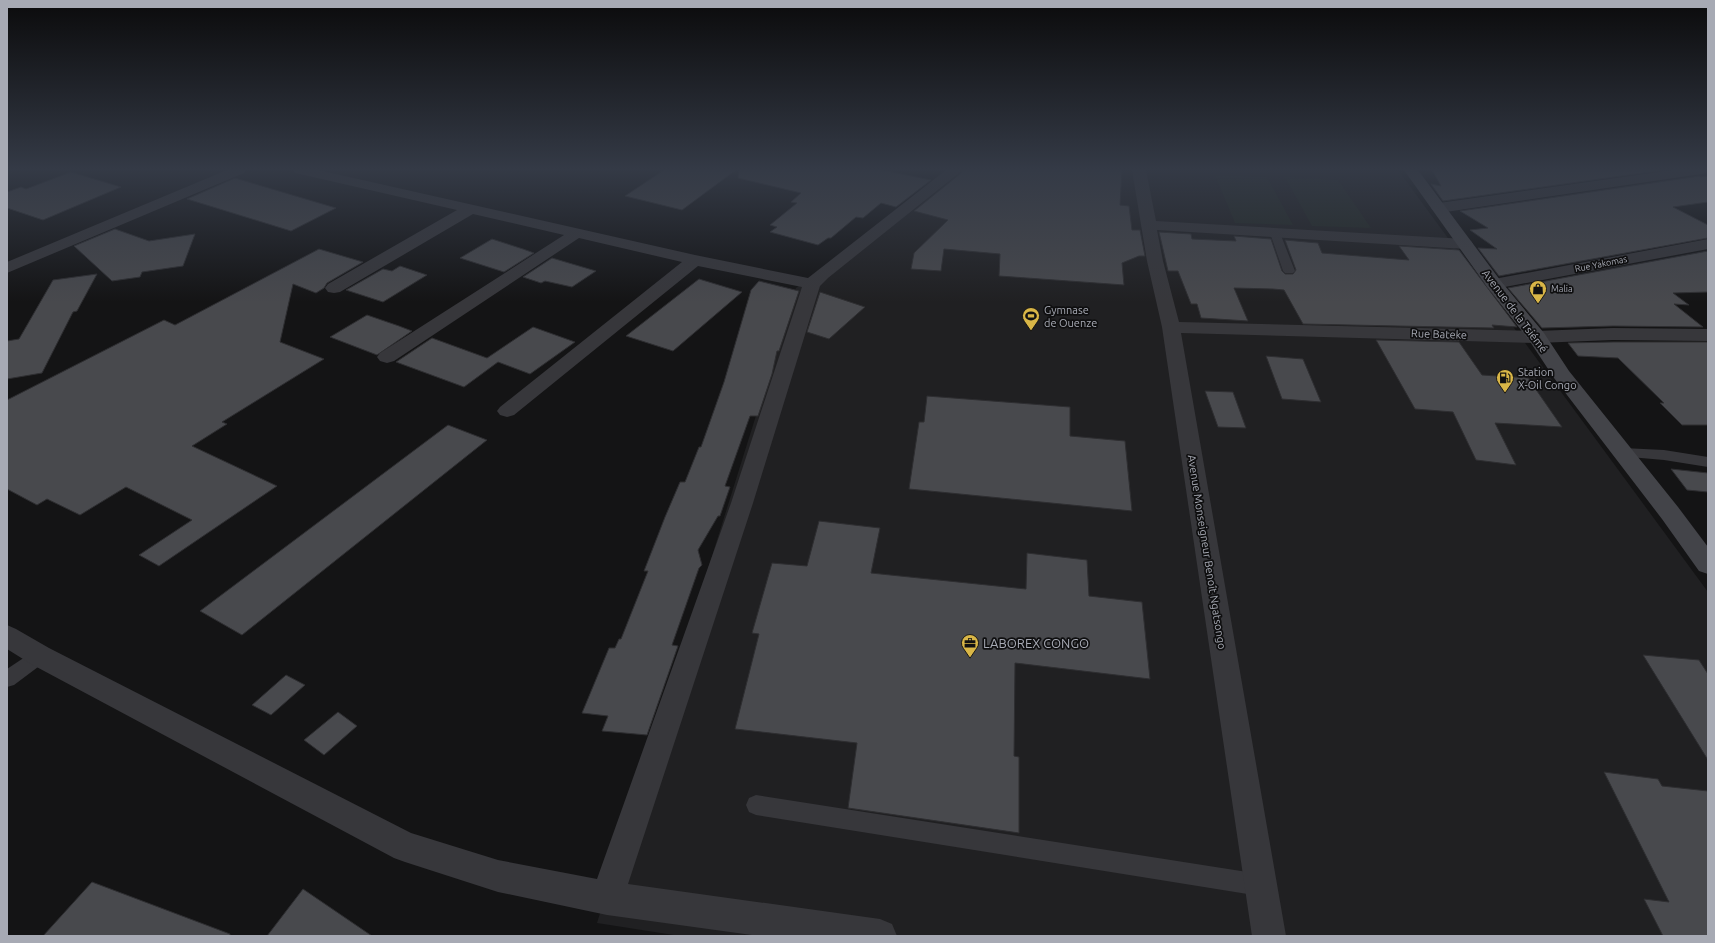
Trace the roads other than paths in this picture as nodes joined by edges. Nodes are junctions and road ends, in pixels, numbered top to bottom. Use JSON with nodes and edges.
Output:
{"nodes":[{"id":1,"x":135,"y":214,"type":"edge"},
{"id":2,"x":461,"y":214,"type":"edge"},
{"id":3,"x":491,"y":214,"type":"edge"},
{"id":4,"x":898,"y":214,"type":"edge"},
{"id":5,"x":1146,"y":214,"type":"edge"},
{"id":6,"x":1443,"y":214,"type":"edge"},
{"id":7,"x":1148,"y":225,"type":"junction"},
{"id":8,"x":1274,"y":233,"type":"junction"},
{"id":9,"x":577,"y":234,"type":"junction"},
{"id":10,"x":1465,"y":244,"type":"junction"},
{"id":11,"x":1708,"y":244,"type":"edge"},
{"id":12,"x":695,"y":260,"type":"junction"},
{"id":13,"x":7,"y":268,"type":"edge"},
{"id":14,"x":1289,"y":271,"type":"dead end"},
{"id":15,"x":812,"y":284,"type":"junction"},
{"id":16,"x":1494,"y":284,"type":"junction"},
{"id":17,"x":334,"y":288,"type":"dead end"},
{"id":18,"x":1171,"y":327,"type":"junction"},
{"id":19,"x":1708,"y":335,"type":"edge"},
{"id":20,"x":1537,"y":337,"type":"junction"},
{"id":21,"x":387,"y":357,"type":"dead end"},
{"id":22,"x":507,"y":411,"type":"dead end"},
{"id":23,"x":1622,"y":453,"type":"junction"},
{"id":24,"x":1708,"y":462,"type":"edge"},
{"id":25,"x":1708,"y":565,"type":"edge"},
{"id":26,"x":7,"y":636,"type":"edge"},
{"id":27,"x":40,"y":656,"type":"junction"},
{"id":28,"x":7,"y":679,"type":"edge"},
{"id":29,"x":756,"y":805,"type":"dead end"},
{"id":30,"x":1260,"y":885,"type":"junction"},
{"id":31,"x":607,"y":898,"type":"junction"},
{"id":32,"x":880,"y":936,"type":"edge"},
{"id":33,"x":1268,"y":936,"type":"edge"}],
"edges":[{"from":1,"to":13,"type":"street"},
{"from":2,"to":17,"type":"street"},
{"from":3,"to":9,"type":"street"},
{"from":4,"to":15,"type":"street"},
{"from":5,"to":7,"type":"street","name":"Avenue Monseigneur Benoît Ngatsongo"},
{"from":6,"to":10,"type":"main road","name":"Avenue de la Tsiémé"},
{"from":7,"to":8,"type":"street"},
{"from":7,"to":18,"type":"street","name":"Avenue Monseigneur Benoît Ngatsongo"},
{"from":8,"to":10,"type":"street"},
{"from":8,"to":14,"type":"lane"},
{"from":9,"to":12,"type":"street"},
{"from":9,"to":21,"type":"street"},
{"from":10,"to":16,"type":"main road","name":"Avenue de la Tsiémé"},
{"from":11,"to":16,"type":"street","name":"Rue Yakomas"},
{"from":12,"to":15,"type":"street"},
{"from":12,"to":22,"type":"street"},
{"from":15,"to":31,"type":"street"},
{"from":16,"to":20,"type":"main road","name":"Avenue de la Tsiémé"},
{"from":18,"to":20,"type":"street","name":"Rue Bateke"},
{"from":18,"to":30,"type":"street","name":"Avenue Monseigneur Benoît Ngatsongo"},
{"from":19,"to":20,"type":"street","name":"Rue Bateke"},
{"from":20,"to":23,"type":"main road","name":"Avenue de la Tsiémé"},
{"from":23,"to":24,"type":"lane"},
{"from":23,"to":25,"type":"main road","name":"Avenue de la Tsiémé"},
{"from":26,"to":27,"type":"street"},
{"from":27,"to":28,"type":"lane"},
{"from":27,"to":31,"type":"street"},
{"from":29,"to":30,"type":"lane"},
{"from":30,"to":33,"type":"street","name":"Avenue Monseigneur Benoît Ngatsongo"},
{"from":31,"to":32,"type":"street"}]}
